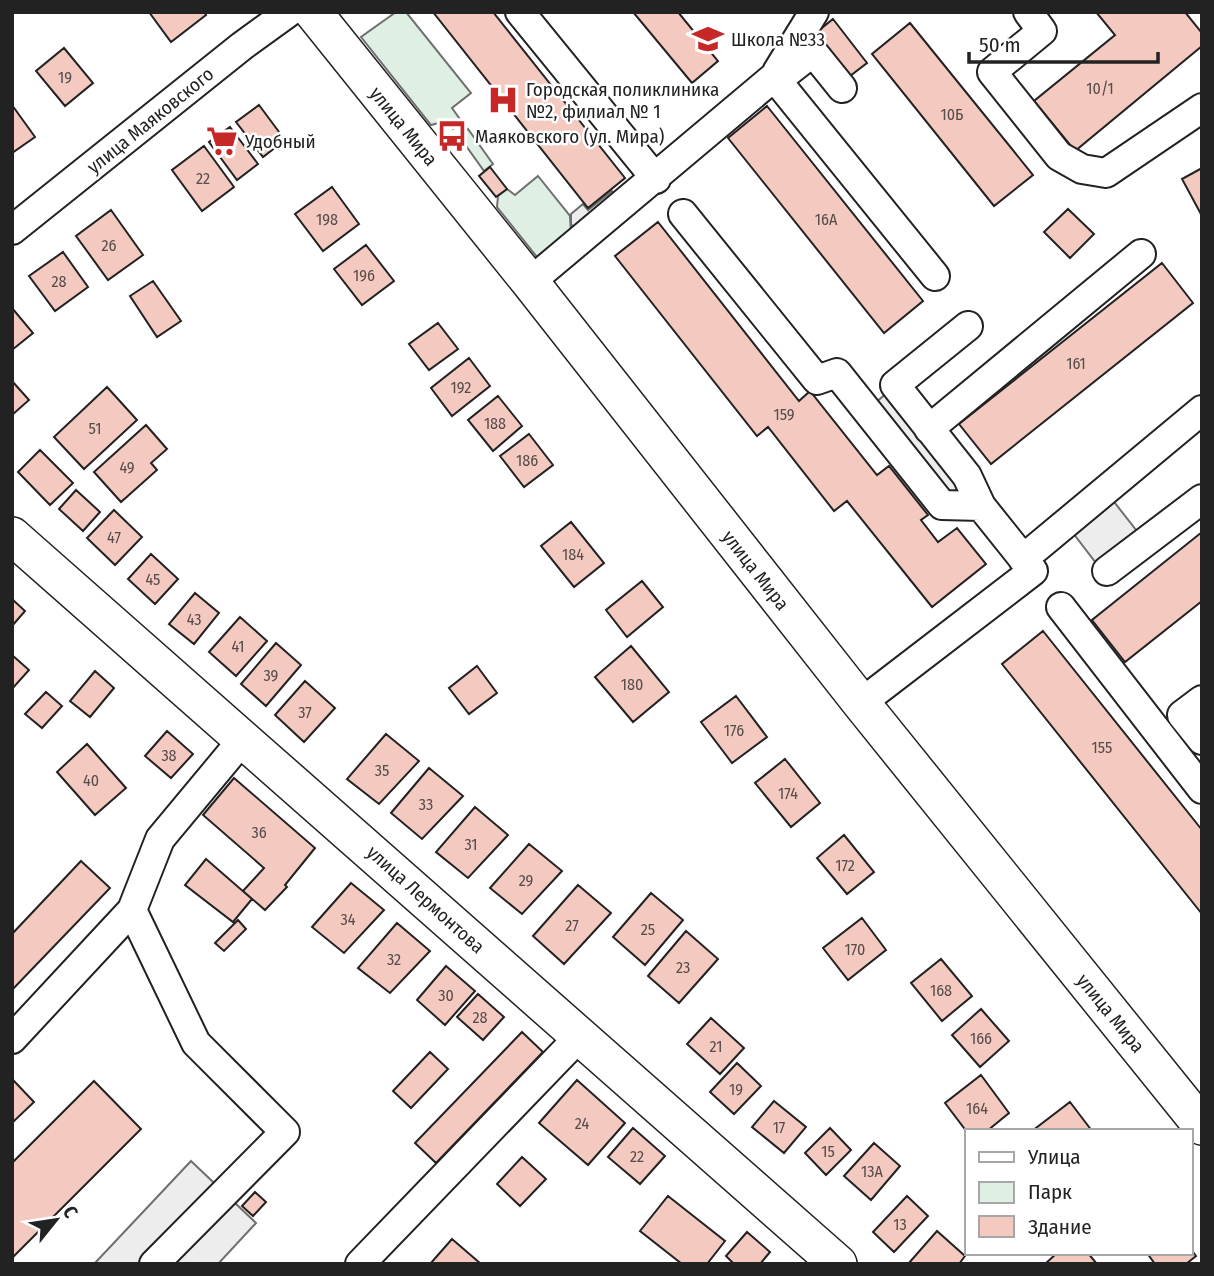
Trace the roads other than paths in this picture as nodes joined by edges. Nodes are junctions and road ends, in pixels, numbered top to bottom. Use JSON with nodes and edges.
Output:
{"nodes":[{"id":1,"x":289,"y":12,"type":"edge"},
{"id":2,"x":313,"y":12,"type":"edge"},
{"id":3,"x":520,"y":12,"type":"edge"},
{"id":4,"x":814,"y":12,"type":"edge"},
{"id":5,"x":1028,"y":12,"type":"edge"},
{"id":6,"x":775,"y":79,"type":"junction"},
{"id":7,"x":842,"y":88,"type":"dead end"},
{"id":8,"x":1202,"y":108,"type":"edge"},
{"id":9,"x":656,"y":179,"type":"junction"},
{"id":10,"x":683,"y":214,"type":"dead end"},
{"id":11,"x":12,"y":230,"type":"edge"},
{"id":12,"x":1141,"y":254,"type":"dead end"},
{"id":13,"x":935,"y":276,"type":"dead end"},
{"id":14,"x":530,"y":282,"type":"junction"},
{"id":15,"x":968,"y":326,"type":"dead end"},
{"id":16,"x":1202,"y":410,"type":"edge"},
{"id":17,"x":929,"y":429,"type":"junction"},
{"id":18,"x":1202,"y":499,"type":"edge"},
{"id":19,"x":981,"y":506,"type":"junction"},
{"id":20,"x":12,"y":536,"type":"edge"},
{"id":21,"x":1023,"y":559,"type":"junction"},
{"id":22,"x":1107,"y":571,"type":"dead end"},
{"id":23,"x":1061,"y":607,"type":"dead end"},
{"id":24,"x":1202,"y":700,"type":"edge"},
{"id":25,"x":861,"y":703,"type":"junction"},
{"id":26,"x":244,"y":738,"type":"junction"},
{"id":27,"x":1202,"y":740,"type":"edge"},
{"id":28,"x":1202,"y":789,"type":"edge"},
{"id":29,"x":132,"y":910,"type":"junction"},
{"id":30,"x":580,"y":1036,"type":"junction"},
{"id":31,"x":12,"y":1039,"type":"edge"},
{"id":32,"x":1202,"y":1126,"type":"edge"},
{"id":33,"x":154,"y":1264,"type":"edge"},
{"id":34,"x":360,"y":1264,"type":"edge"},
{"id":35,"x":838,"y":1264,"type":"edge"}],
"edges":[{"from":1,"to":11,"type":"street","name":"улица Маяковского"},
{"from":2,"to":14,"type":"main road","name":"улица Мира"},
{"from":3,"to":9,"type":"street"},
{"from":4,"to":6,"type":"street"},
{"from":5,"to":8,"type":"street"},
{"from":6,"to":7,"type":"street"},
{"from":6,"to":9,"type":"street"},
{"from":6,"to":13,"type":"street"},
{"from":9,"to":14,"type":"street"},
{"from":10,"to":19,"type":"street"},
{"from":12,"to":17,"type":"street"},
{"from":14,"to":25,"type":"main road","name":"улица Мира"},
{"from":15,"to":17,"type":"street"},
{"from":16,"to":21,"type":"street"},
{"from":17,"to":19,"type":"street"},
{"from":18,"to":22,"type":"street"},
{"from":19,"to":21,"type":"street"},
{"from":20,"to":26,"type":"main road","name":"улица Лермонтова"},
{"from":21,"to":25,"type":"street"},
{"from":23,"to":28,"type":"street"},
{"from":24,"to":27,"type":"street"},
{"from":25,"to":32,"type":"main road","name":"улица Мира"},
{"from":26,"to":29,"type":"street"},
{"from":26,"to":30,"type":"main road","name":"улица Лермонтова"},
{"from":29,"to":31,"type":"street"},
{"from":29,"to":33,"type":"street"},
{"from":30,"to":34,"type":"street"},
{"from":30,"to":35,"type":"main road","name":"улица Лермонтова"}]}
